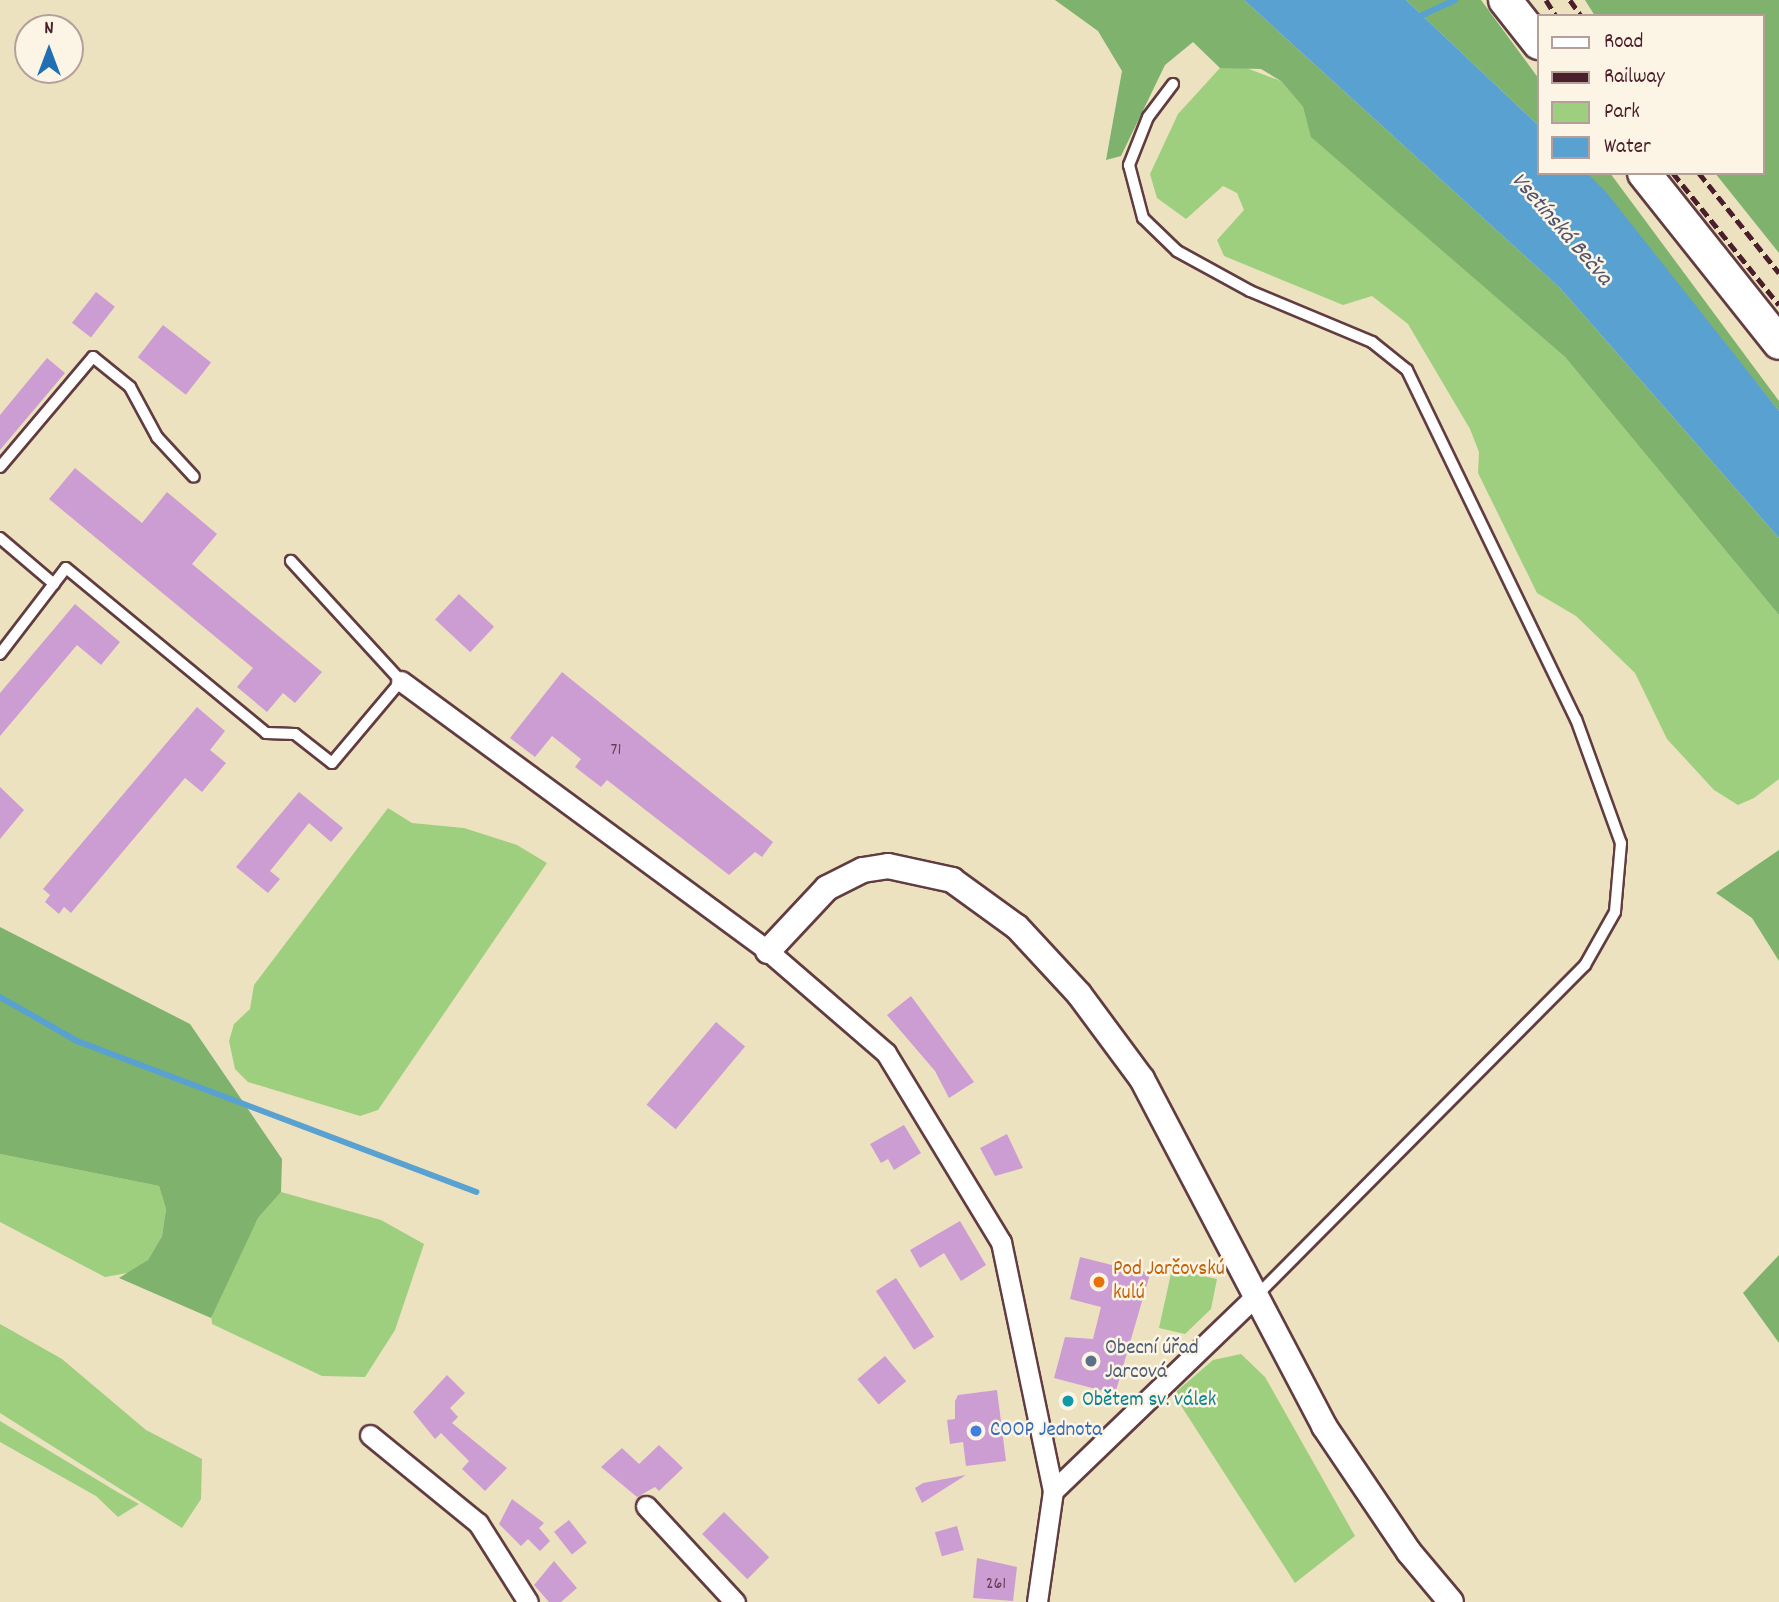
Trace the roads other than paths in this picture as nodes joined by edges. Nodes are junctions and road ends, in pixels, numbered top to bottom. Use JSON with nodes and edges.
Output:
{"nodes":[{"id":1,"x":1505,"y":0,"type":"edge"},
{"id":2,"x":1538,"y":42,"type":"edge"},
{"id":3,"x":1172,"y":84,"type":"dead end"},
{"id":4,"x":1645,"y":175,"type":"edge"},
{"id":5,"x":1779,"y":343,"type":"edge"},
{"id":6,"x":0,"y":467,"type":"edge"},
{"id":7,"x":194,"y":477,"type":"dead end"},
{"id":8,"x":0,"y":538,"type":"edge"},
{"id":9,"x":291,"y":561,"type":"dead end"},
{"id":10,"x":54,"y":584,"type":"junction"},
{"id":11,"x":0,"y":654,"type":"edge"},
{"id":12,"x":401,"y":681,"type":"junction"},
{"id":13,"x":768,"y":951,"type":"junction"},
{"id":14,"x":1257,"y":1295,"type":"junction"},
{"id":15,"x":370,"y":1435,"type":"dead end"},
{"id":16,"x":1053,"y":1491,"type":"junction"},
{"id":17,"x":646,"y":1506,"type":"dead end"},
{"id":18,"x":528,"y":1602,"type":"edge"},
{"id":19,"x":735,"y":1602,"type":"edge"},
{"id":20,"x":1037,"y":1602,"type":"edge"},
{"id":21,"x":1451,"y":1602,"type":"edge"}],
"edges":[{"from":1,"to":2,"type":"main road"},
{"from":3,"to":14,"type":"lane"},
{"from":4,"to":5,"type":"main road"},
{"from":6,"to":7,"type":"lane"},
{"from":8,"to":10,"type":"lane"},
{"from":9,"to":12,"type":"lane"},
{"from":10,"to":11,"type":"lane"},
{"from":10,"to":12,"type":"lane"},
{"from":12,"to":13,"type":"street"},
{"from":13,"to":14,"type":"street"},
{"from":13,"to":16,"type":"street"},
{"from":14,"to":16,"type":"street"},
{"from":14,"to":21,"type":"street"},
{"from":15,"to":18,"type":"street"},
{"from":16,"to":20,"type":"street"},
{"from":17,"to":19,"type":"street"}]}
